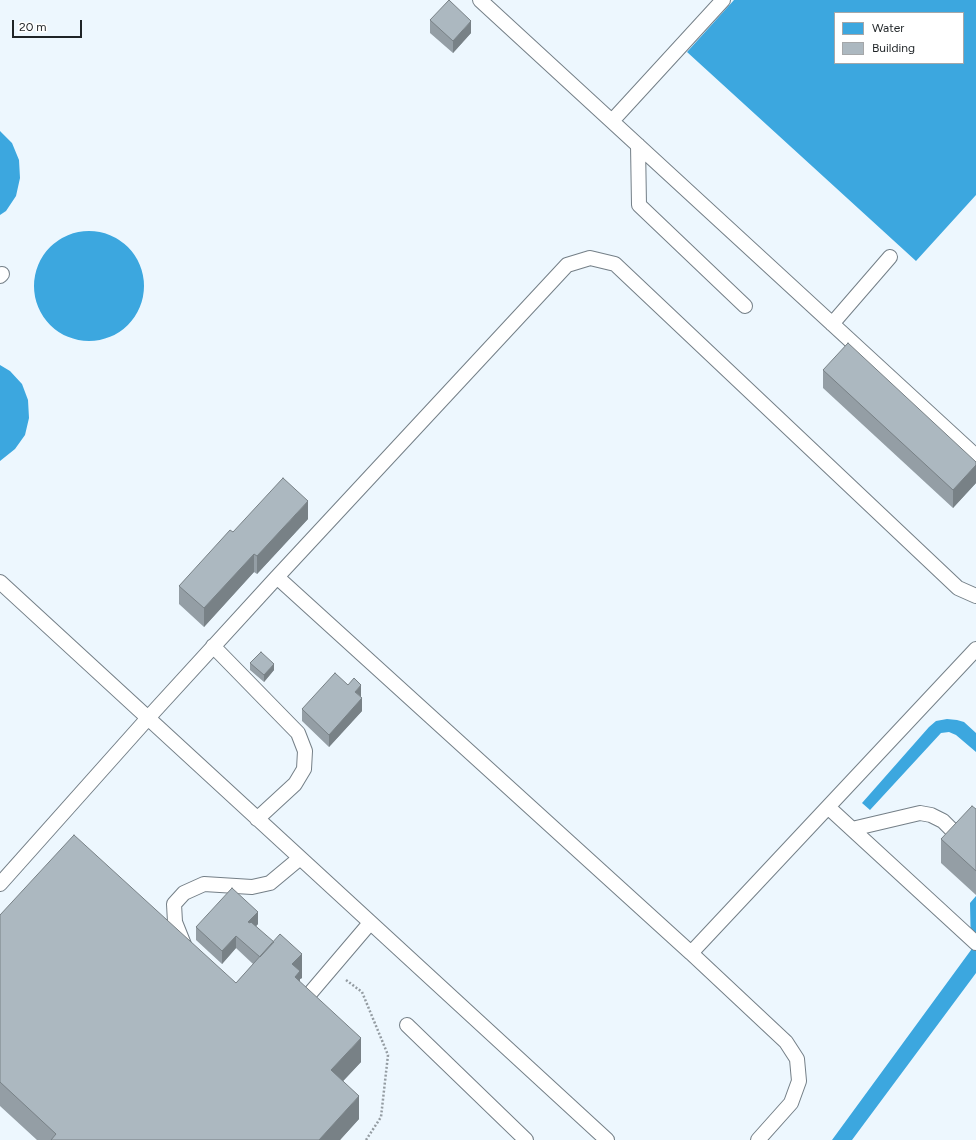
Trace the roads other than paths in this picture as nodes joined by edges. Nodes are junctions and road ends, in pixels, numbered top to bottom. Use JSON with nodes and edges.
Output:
{"nodes":[{"id":1,"x":480,"y":0,"type":"edge"},
{"id":2,"x":723,"y":0,"type":"edge"},
{"id":3,"x":612,"y":121,"type":"junction"},
{"id":4,"x":638,"y":145,"type":"junction"},
{"id":5,"x":890,"y":257,"type":"dead end"},
{"id":6,"x":745,"y":306,"type":"dead end"},
{"id":7,"x":832,"y":324,"type":"junction"},
{"id":8,"x":976,"y":456,"type":"edge"},
{"id":9,"x":277,"y":577,"type":"junction"},
{"id":10,"x":0,"y":582,"type":"edge"},
{"id":11,"x":976,"y":596,"type":"edge"},
{"id":12,"x":213,"y":646,"type":"junction"},
{"id":13,"x":976,"y":649,"type":"edge"},
{"id":14,"x":148,"y":718,"type":"junction"},
{"id":15,"x":828,"y":807,"type":"junction"},
{"id":16,"x":257,"y":819,"type":"junction"},
{"id":17,"x":852,"y":829,"type":"junction"},
{"id":18,"x":958,"y":836,"type":"edge"},
{"id":19,"x":300,"y":858,"type":"junction"},
{"id":20,"x":0,"y":884,"type":"edge"},
{"id":21,"x":370,"y":922,"type":"junction"},
{"id":22,"x":976,"y":943,"type":"edge"},
{"id":23,"x":691,"y":953,"type":"junction"},
{"id":24,"x":192,"y":956,"type":"edge"},
{"id":25,"x":301,"y":1004,"type":"edge"},
{"id":26,"x":407,"y":1025,"type":"dead end"},
{"id":27,"x":526,"y":1140,"type":"edge"},
{"id":28,"x":607,"y":1140,"type":"edge"},
{"id":29,"x":758,"y":1140,"type":"edge"}],
"edges":[{"from":1,"to":3,"type":"lane"},
{"from":2,"to":3,"type":"lane"},
{"from":3,"to":4,"type":"lane"},
{"from":4,"to":6,"type":"lane"},
{"from":4,"to":7,"type":"lane"},
{"from":5,"to":7,"type":"lane"},
{"from":7,"to":8,"type":"lane"},
{"from":9,"to":11,"type":"lane"},
{"from":9,"to":12,"type":"lane"},
{"from":9,"to":23,"type":"lane"},
{"from":10,"to":14,"type":"lane"},
{"from":12,"to":14,"type":"lane"},
{"from":12,"to":16,"type":"lane"},
{"from":13,"to":15,"type":"lane"},
{"from":14,"to":16,"type":"lane"},
{"from":14,"to":20,"type":"lane"},
{"from":15,"to":17,"type":"lane"},
{"from":15,"to":23,"type":"lane"},
{"from":16,"to":19,"type":"lane"},
{"from":17,"to":18,"type":"lane"},
{"from":17,"to":22,"type":"lane"},
{"from":19,"to":21,"type":"lane"},
{"from":19,"to":24,"type":"lane"},
{"from":21,"to":25,"type":"lane"},
{"from":21,"to":28,"type":"lane"},
{"from":23,"to":29,"type":"lane"},
{"from":26,"to":27,"type":"lane"}]}
